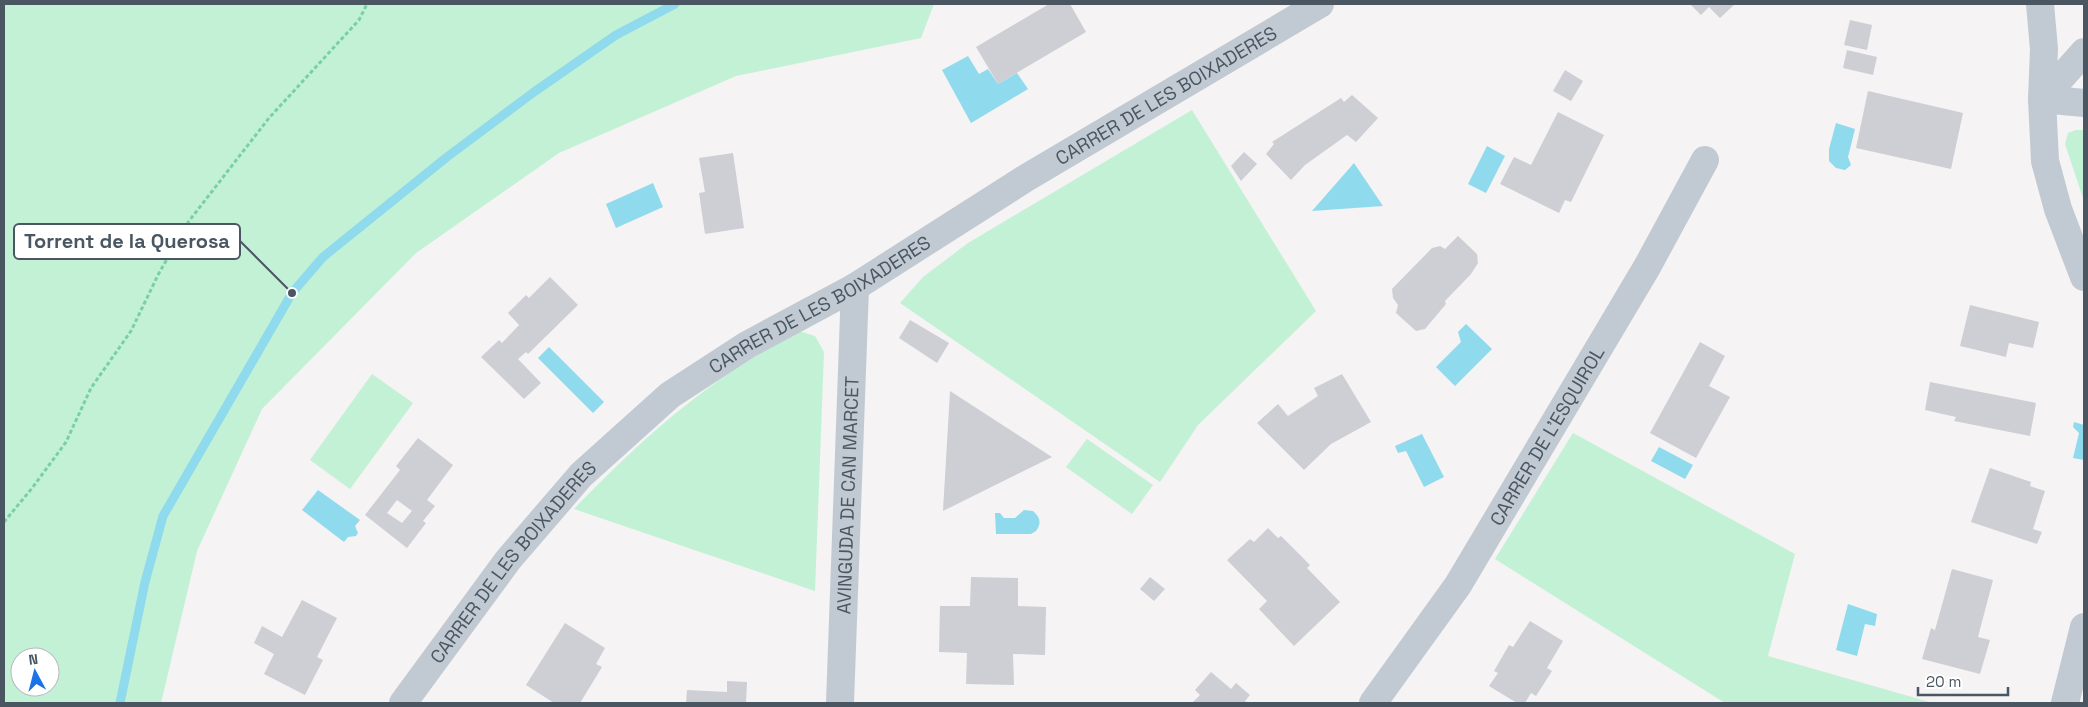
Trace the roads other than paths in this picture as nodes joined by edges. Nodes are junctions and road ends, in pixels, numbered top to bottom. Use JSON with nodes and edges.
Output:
{"nodes":[{"id":1,"x":1320,"y":4,"type":"edge"},
{"id":2,"x":2040,"y":4,"type":"edge"},
{"id":3,"x":2084,"y":52,"type":"edge"},
{"id":4,"x":2042,"y":99,"type":"junction"},
{"id":5,"x":2084,"y":103,"type":"edge"},
{"id":6,"x":1705,"y":160,"type":"dead end"},
{"id":7,"x":2084,"y":278,"type":"edge"},
{"id":8,"x":856,"y":287,"type":"junction"},
{"id":9,"x":2084,"y":627,"type":"edge"},
{"id":10,"x":403,"y":703,"type":"edge"},
{"id":11,"x":840,"y":703,"type":"edge"},
{"id":12,"x":1373,"y":703,"type":"edge"},
{"id":13,"x":2065,"y":703,"type":"edge"}],
"edges":[{"from":1,"to":8,"type":"street","name":"CARRER DE LES BOIXADERES"},
{"from":2,"to":4,"type":"street"},
{"from":3,"to":4,"type":"street"},
{"from":4,"to":5,"type":"street"},
{"from":4,"to":7,"type":"street"},
{"from":6,"to":12,"type":"street","name":"CARRER DE L'ESQUIROL"},
{"from":8,"to":10,"type":"street","name":"CARRER DE LES BOIXADERES"},
{"from":8,"to":11,"type":"street","name":"AVINGUDA DE CAN MARCET"},
{"from":9,"to":13,"type":"street"}]}
